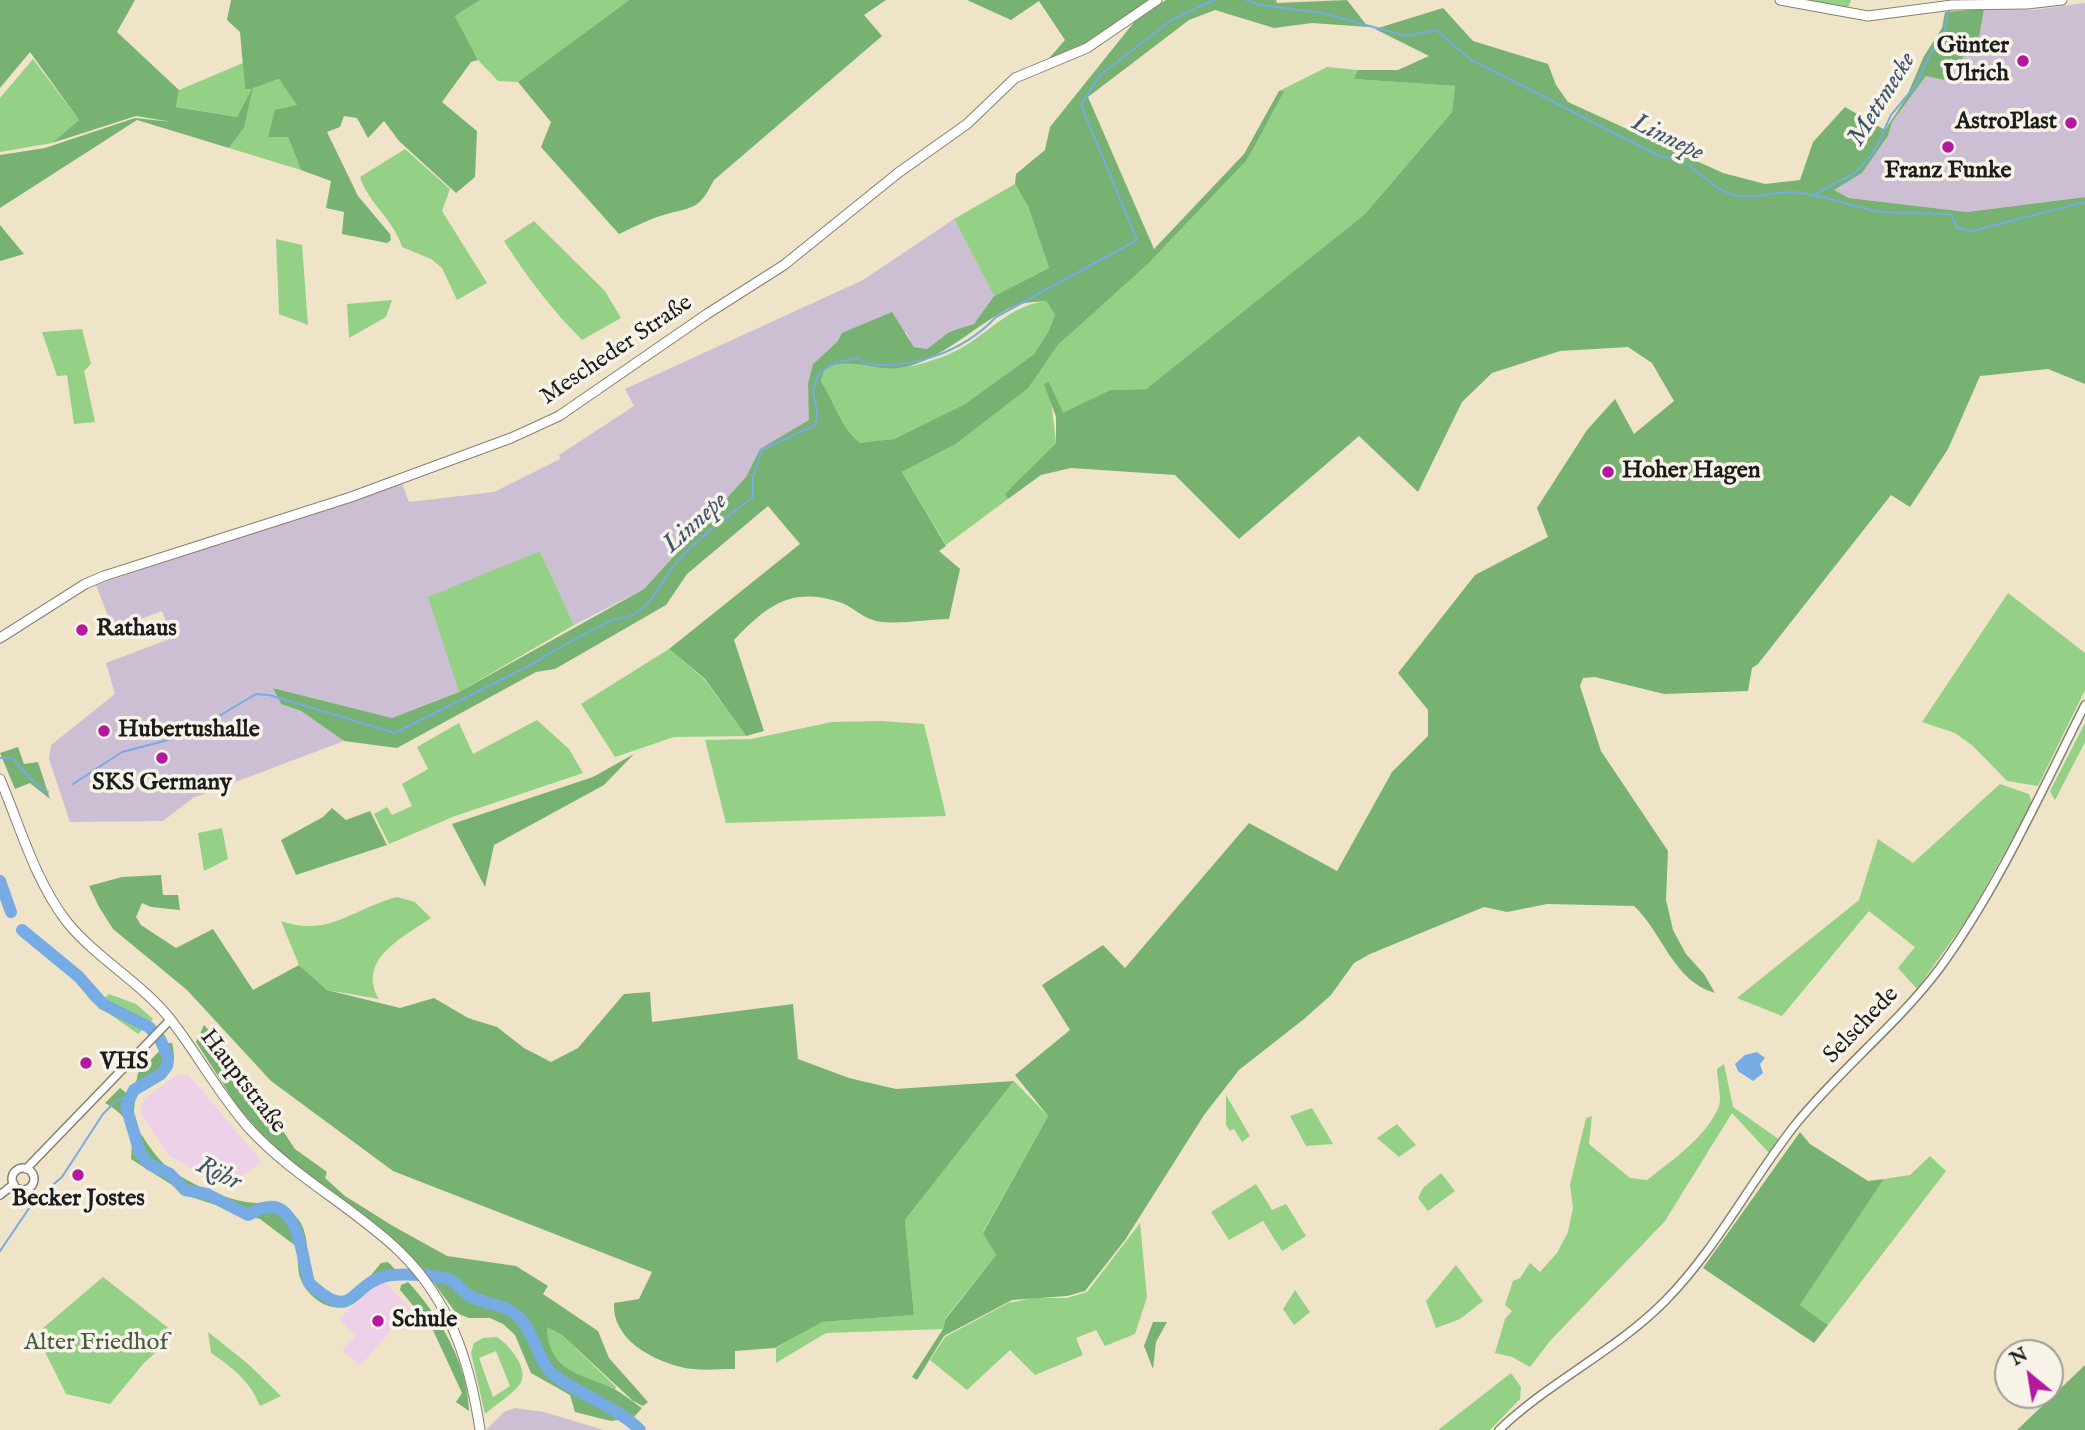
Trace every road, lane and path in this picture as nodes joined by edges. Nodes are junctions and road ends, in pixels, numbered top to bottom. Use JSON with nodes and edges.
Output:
{"nodes":[{"id":1,"x":1157,"y":0,"type":"edge"},
{"id":2,"x":1780,"y":0,"type":"edge"},
{"id":3,"x":2062,"y":0,"type":"edge"},
{"id":4,"x":0,"y":638,"type":"edge"},
{"id":5,"x":2085,"y":705,"type":"edge"},
{"id":6,"x":0,"y":779,"type":"edge"},
{"id":7,"x":170,"y":1020,"type":"junction"},
{"id":8,"x":26,"y":1169,"type":"junction"},
{"id":9,"x":14,"y":1184,"type":"junction"},
{"id":10,"x":0,"y":1195,"type":"edge"},
{"id":11,"x":480,"y":1430,"type":"edge"},
{"id":12,"x":1499,"y":1430,"type":"edge"}],
"edges":[{"from":1,"to":4,"type":"main road","name":"Mescheder Straße"},
{"from":2,"to":3,"type":"main road"},
{"from":5,"to":12,"type":"street","name":"Selschede"},
{"from":6,"to":7,"type":"main road","name":"Hauptstraße"},
{"from":7,"to":8,"type":"street"},
{"from":7,"to":11,"type":"main road","name":"Hauptstraße"},
{"from":8,"to":9,"type":"street"},
{"from":8,"to":9,"type":"street"},
{"from":9,"to":10,"type":"street"}]}
